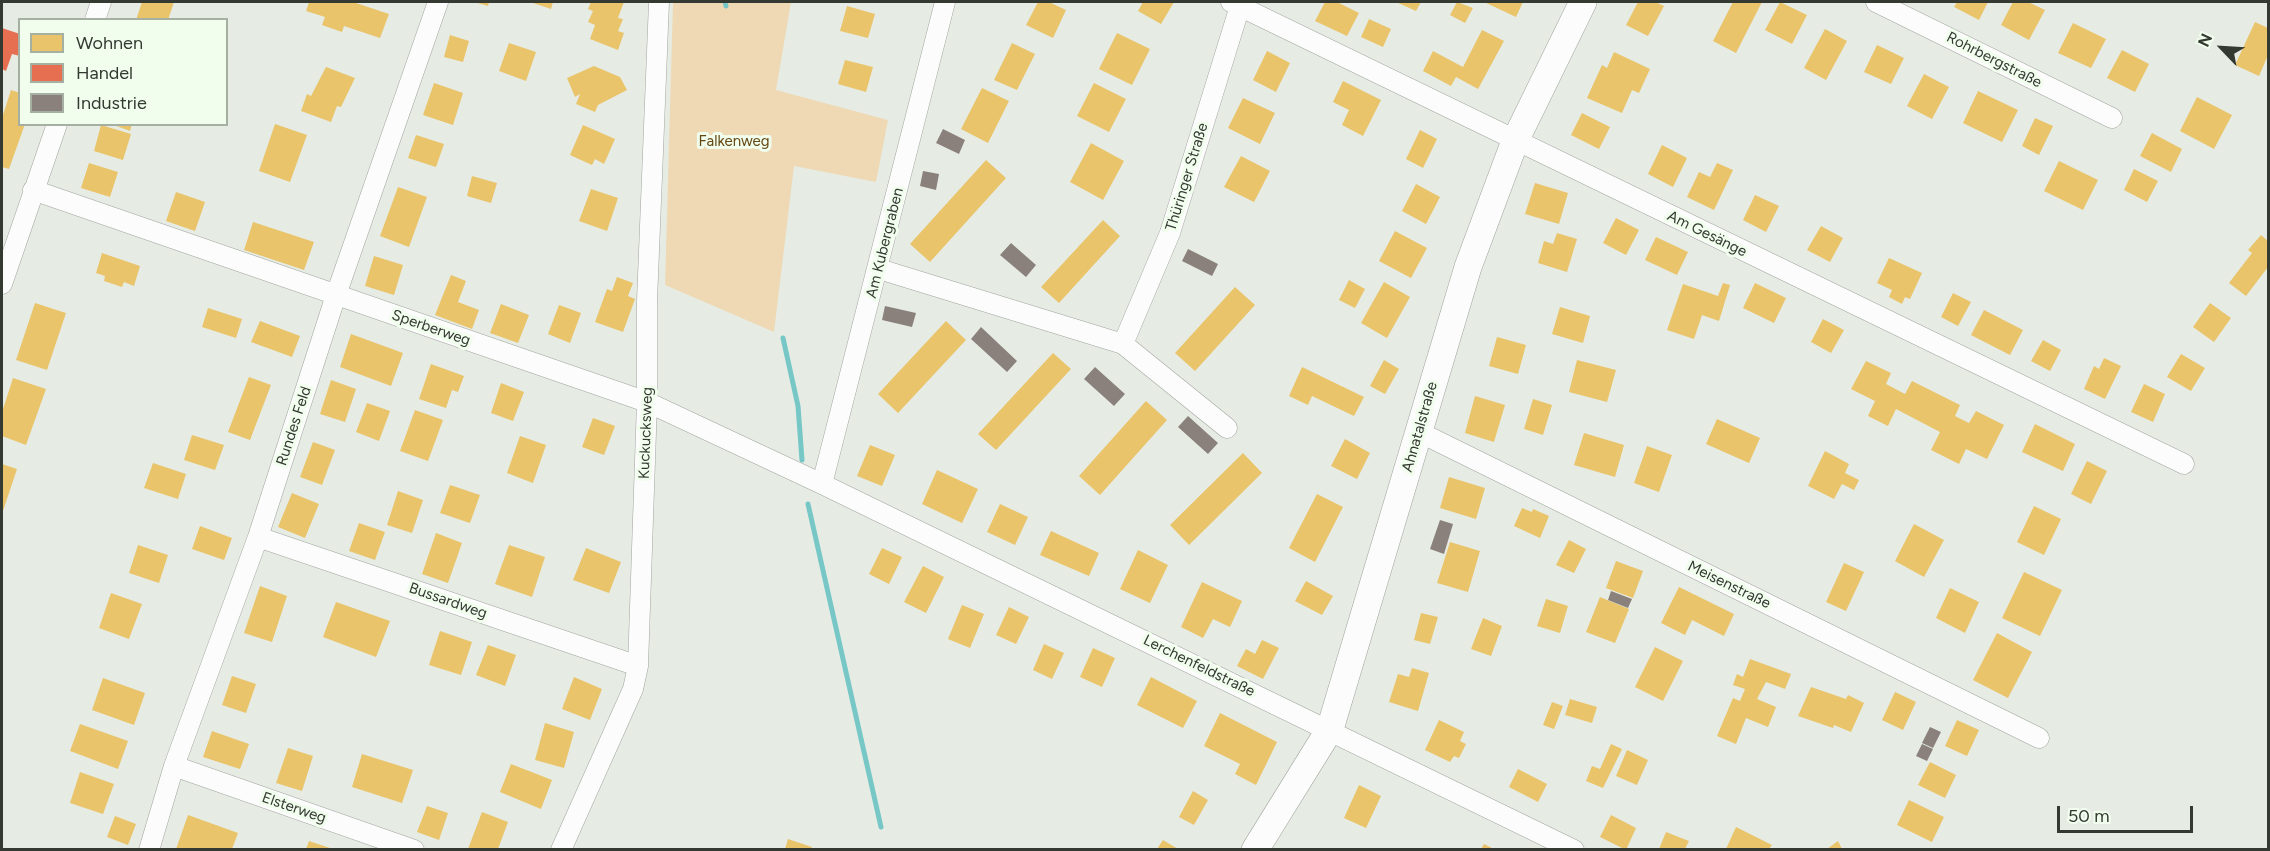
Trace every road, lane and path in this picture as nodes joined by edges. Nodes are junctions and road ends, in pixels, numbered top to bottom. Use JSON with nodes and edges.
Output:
{"nodes":[{"id":1,"x":101,"y":2,"type":"edge"},
{"id":2,"x":438,"y":2,"type":"edge"},
{"id":3,"x":659,"y":2,"type":"edge"},
{"id":4,"x":945,"y":2,"type":"edge"},
{"id":5,"x":1583,"y":2,"type":"edge"},
{"id":6,"x":1876,"y":2,"type":"edge"},
{"id":7,"x":1235,"y":4,"type":"edge"},
{"id":8,"x":96,"y":18,"type":"edge"},
{"id":9,"x":2112,"y":118,"type":"dead end"},
{"id":10,"x":56,"y":126,"type":"edge"},
{"id":11,"x":1515,"y":141,"type":"junction"},
{"id":12,"x":33,"y":190,"type":"junction"},
{"id":13,"x":879,"y":269,"type":"junction"},
{"id":14,"x":2,"y":284,"type":"edge"},
{"id":15,"x":336,"y":295,"type":"junction"},
{"id":16,"x":1123,"y":344,"type":"junction"},
{"id":17,"x":647,"y":402,"type":"junction"},
{"id":18,"x":1227,"y":428,"type":"dead end"},
{"id":19,"x":1419,"y":432,"type":"junction"},
{"id":20,"x":2184,"y":464,"type":"dead end"},
{"id":21,"x":822,"y":484,"type":"junction"},
{"id":22,"x":258,"y":537,"type":"junction"},
{"id":23,"x":638,"y":666,"type":"junction"},
{"id":24,"x":1330,"y":729,"type":"junction"},
{"id":25,"x":2039,"y":738,"type":"dead end"},
{"id":26,"x":174,"y":766,"type":"junction"},
{"id":27,"x":149,"y":849,"type":"edge"},
{"id":28,"x":414,"y":849,"type":"edge"},
{"id":29,"x":561,"y":849,"type":"edge"},
{"id":30,"x":1255,"y":849,"type":"edge"},
{"id":31,"x":1574,"y":849,"type":"edge"}],
"edges":[{"from":1,"to":8,"type":"street"},
{"from":2,"to":15,"type":"street","name":"Rundes Feld"},
{"from":3,"to":17,"type":"street","name":"Kuckucksweg"},
{"from":4,"to":13,"type":"street","name":"Am Kubergraben"},
{"from":5,"to":11,"type":"street","name":"Ahnatalstraße"},
{"from":6,"to":9,"type":"street","name":"Rohrbergstraße"},
{"from":7,"to":11,"type":"street","name":"Am Gesänge"},
{"from":7,"to":16,"type":"street","name":"Thüringer Straße"},
{"from":10,"to":12,"type":"street"},
{"from":11,"to":19,"type":"street","name":"Ahnatalstraße"},
{"from":11,"to":20,"type":"street","name":"Am Gesänge"},
{"from":12,"to":14,"type":"street"},
{"from":12,"to":15,"type":"street","name":"Sperberweg"},
{"from":13,"to":16,"type":"street"},
{"from":13,"to":21,"type":"street","name":"Am Kubergraben"},
{"from":15,"to":17,"type":"street","name":"Sperberweg"},
{"from":15,"to":22,"type":"street","name":"Rundes Feld"},
{"from":16,"to":18,"type":"street"},
{"from":17,"to":21,"type":"street","name":"Sperberweg"},
{"from":17,"to":23,"type":"street","name":"Kuckucksweg"},
{"from":19,"to":24,"type":"street","name":"Ahnatalstraße"},
{"from":19,"to":25,"type":"street","name":"Meisenstraße"},
{"from":21,"to":24,"type":"street","name":"Lerchenfeldstraße"},
{"from":22,"to":23,"type":"street","name":"Bussardweg"},
{"from":22,"to":26,"type":"street","name":"Rundes Feld"},
{"from":23,"to":29,"type":"street","name":"Kuckucksweg"},
{"from":24,"to":30,"type":"street","name":"Ahnatalstraße"},
{"from":24,"to":31,"type":"street","name":"Lerchenfeldstraße"},
{"from":26,"to":27,"type":"street","name":"Rundes Feld"},
{"from":26,"to":28,"type":"street","name":"Elsterweg"}]}
